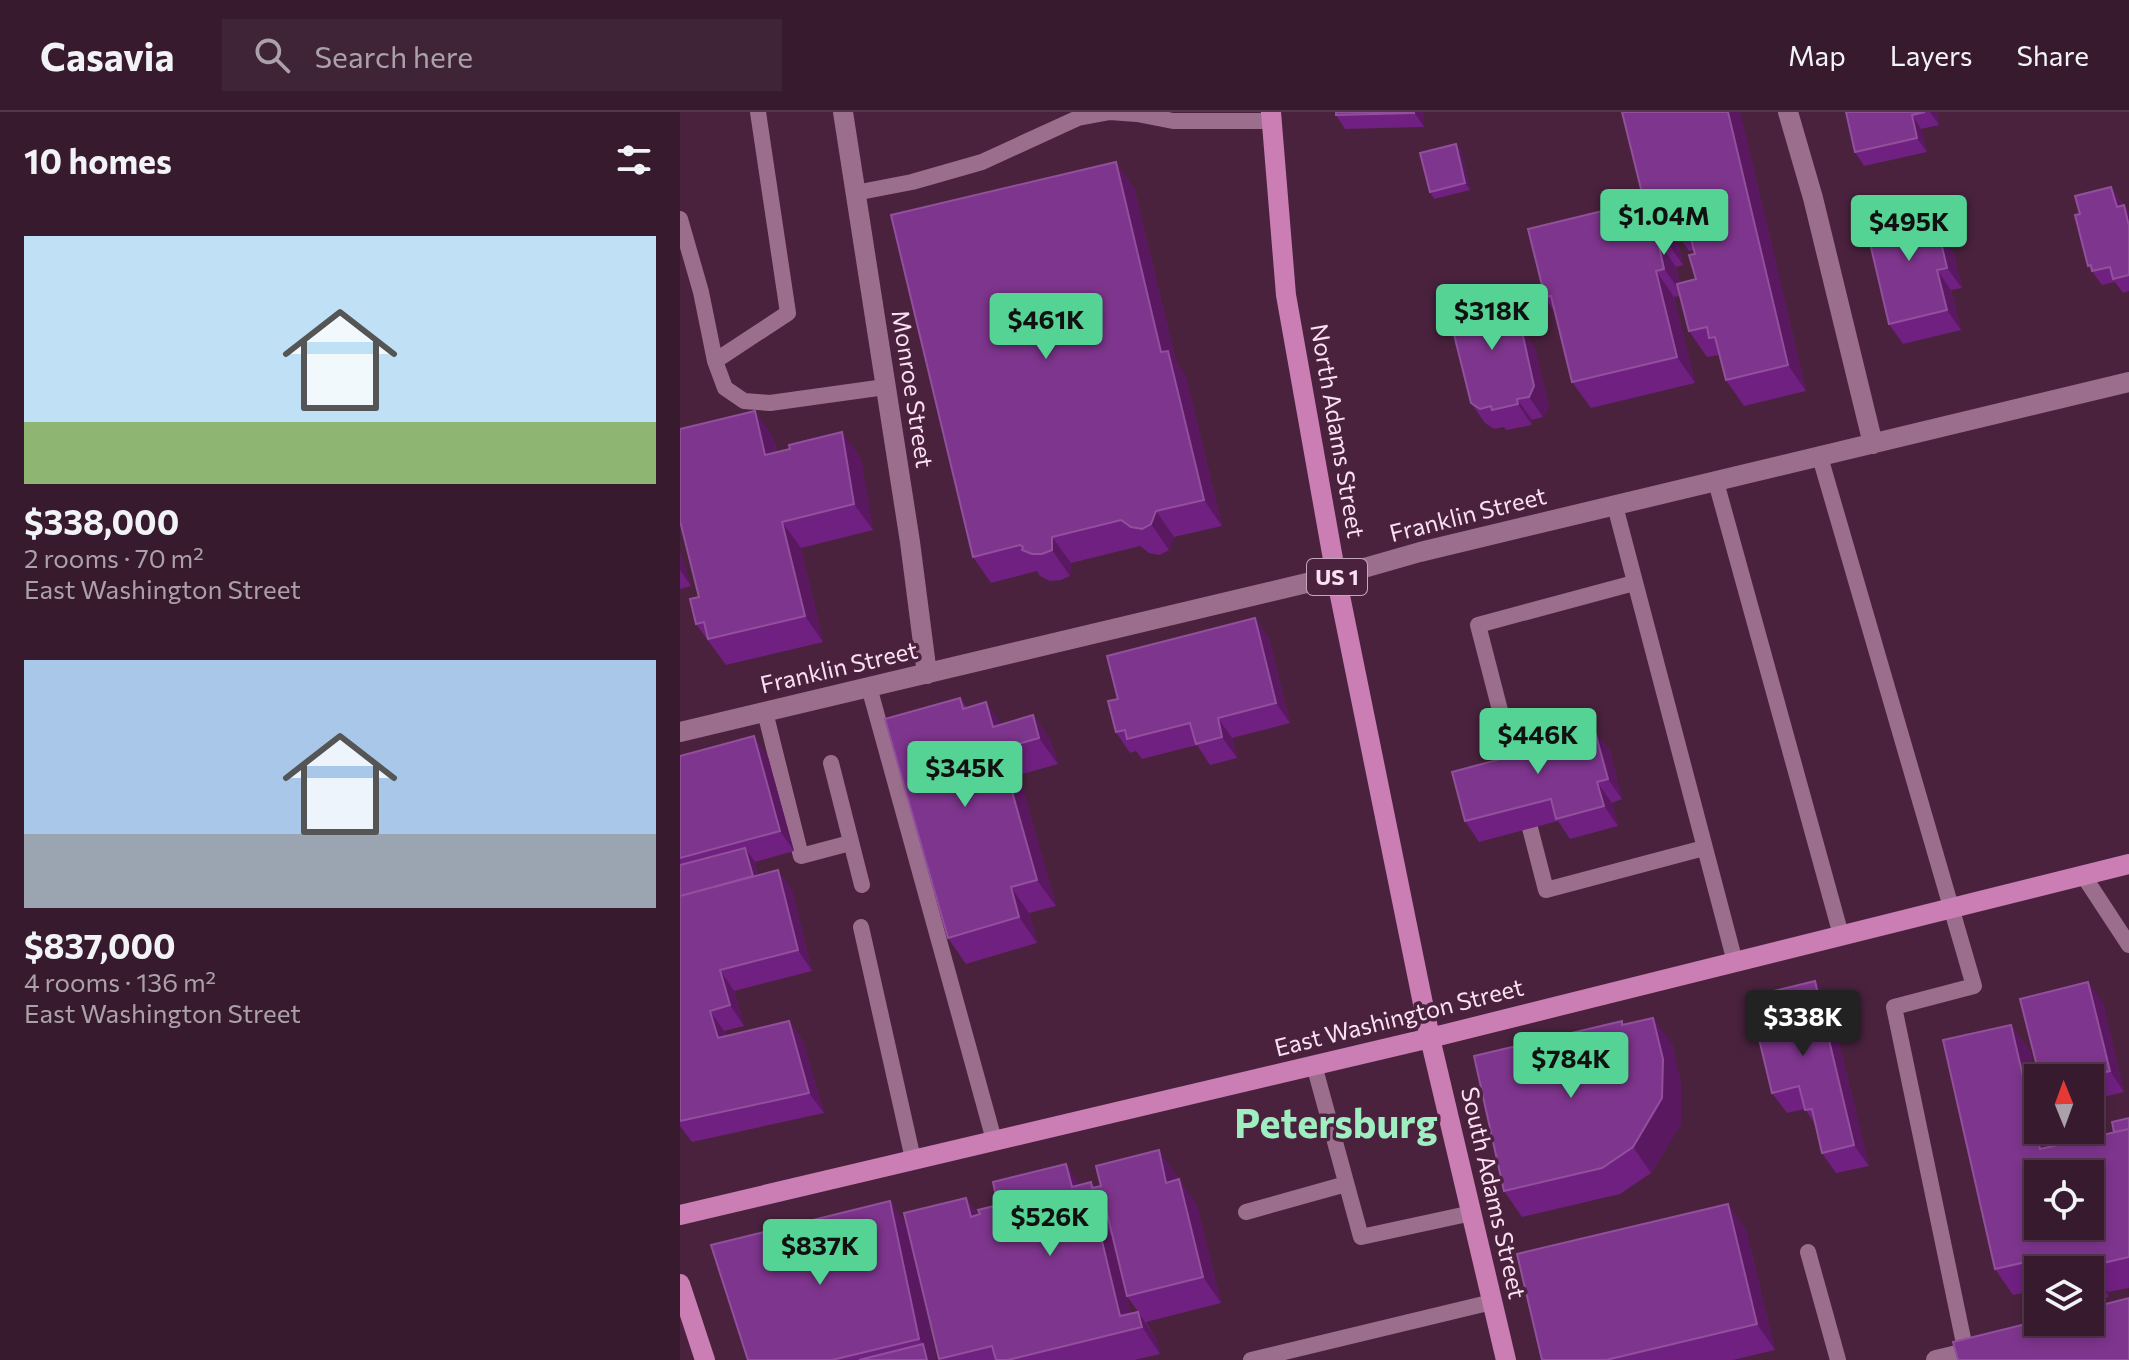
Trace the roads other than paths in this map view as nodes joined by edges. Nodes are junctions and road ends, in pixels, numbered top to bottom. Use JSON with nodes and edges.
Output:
{"nodes":[{"id":1,"x":758,"y":112,"type":"edge"},
{"id":2,"x":843,"y":112,"type":"edge"},
{"id":3,"x":1788,"y":112,"type":"edge"},
{"id":4,"x":1271,"y":116,"type":"edge"},
{"id":5,"x":855,"y":193,"type":"junction"},
{"id":6,"x":680,"y":219,"type":"edge"},
{"id":7,"x":715,"y":361,"type":"junction"},
{"id":8,"x":2129,"y":382,"type":"edge"},
{"id":9,"x":885,"y":387,"type":"junction"},
{"id":10,"x":1873,"y":444,"type":"junction"},
{"id":11,"x":1820,"y":457,"type":"junction"},
{"id":12,"x":1716,"y":482,"type":"junction"},
{"id":13,"x":1615,"y":506,"type":"junction"},
{"id":14,"x":1336,"y":576,"type":"junction"},
{"id":15,"x":1634,"y":583,"type":"junction"},
{"id":16,"x":927,"y":674,"type":"junction"},
{"id":17,"x":869,"y":687,"type":"junction"},
{"id":18,"x":765,"y":712,"type":"junction"},
{"id":19,"x":680,"y":732,"type":"edge"},
{"id":20,"x":831,"y":763,"type":"dead end"},
{"id":21,"x":1517,"y":779,"type":"edge"},
{"id":22,"x":1530,"y":828,"type":"edge"},
{"id":23,"x":850,"y":843,"type":"junction"},
{"id":24,"x":1704,"y":848,"type":"junction"},
{"id":25,"x":2129,"y":864,"type":"edge"},
{"id":26,"x":2083,"y":875,"type":"junction"},
{"id":27,"x":862,"y":885,"type":"dead end"},
{"id":28,"x":1952,"y":908,"type":"junction"},
{"id":29,"x":861,"y":927,"type":"dead end"},
{"id":30,"x":1841,"y":935,"type":"junction"},
{"id":31,"x":2129,"y":945,"type":"edge"},
{"id":32,"x":1735,"y":962,"type":"junction"},
{"id":33,"x":1430,"y":1038,"type":"junction"},
{"id":34,"x":1314,"y":1065,"type":"junction"},
{"id":35,"x":994,"y":1140,"type":"junction"},
{"id":36,"x":913,"y":1159,"type":"junction"},
{"id":37,"x":1346,"y":1184,"type":"junction"},
{"id":38,"x":1246,"y":1212,"type":"dead end"},
{"id":39,"x":1472,"y":1213,"type":"junction"},
{"id":40,"x":680,"y":1215,"type":"edge"},
{"id":41,"x":1808,"y":1252,"type":"dead end"},
{"id":42,"x":680,"y":1284,"type":"edge"},
{"id":43,"x":1492,"y":1302,"type":"junction"},
{"id":44,"x":1995,"y":1346,"type":"edge"},
{"id":45,"x":1966,"y":1353,"type":"junction"},
{"id":46,"x":705,"y":1360,"type":"edge"},
{"id":47,"x":1251,"y":1360,"type":"edge"},
{"id":48,"x":1506,"y":1360,"type":"edge"},
{"id":49,"x":1838,"y":1360,"type":"edge"},
{"id":50,"x":1936,"y":1360,"type":"edge"}],
"edges":[{"from":1,"to":7,"type":"lane"},
{"from":2,"to":5,"type":"street","name":"Monroe Street"},
{"from":3,"to":10,"type":"street"},
{"from":4,"to":5,"type":"lane"},
{"from":4,"to":14,"type":"main road","name":"North Adams Street","number":"US 1"},
{"from":5,"to":9,"type":"street","name":"Monroe Street"},
{"from":6,"to":7,"type":"lane"},
{"from":7,"to":9,"type":"lane"},
{"from":8,"to":10,"type":"street","name":"Franklin Street"},
{"from":9,"to":16,"type":"street","name":"Monroe Street"},
{"from":10,"to":11,"type":"street","name":"Franklin Street"},
{"from":11,"to":12,"type":"street","name":"Franklin Street"},
{"from":11,"to":28,"type":"lane"},
{"from":12,"to":13,"type":"street","name":"Franklin Street"},
{"from":12,"to":30,"type":"lane"},
{"from":13,"to":14,"type":"street","name":"Franklin Street"},
{"from":13,"to":15,"type":"lane"},
{"from":14,"to":16,"type":"street","name":"Franklin Street"},
{"from":14,"to":33,"type":"main road","name":"North Adams Street","number":"US 1"},
{"from":15,"to":21,"type":"lane"},
{"from":15,"to":24,"type":"lane"},
{"from":16,"to":17,"type":"street","name":"Franklin Street"},
{"from":17,"to":18,"type":"street","name":"Franklin Street"},
{"from":17,"to":35,"type":"lane"},
{"from":18,"to":19,"type":"street","name":"Franklin Street"},
{"from":18,"to":23,"type":"lane"},
{"from":20,"to":23,"type":"lane"},
{"from":22,"to":24,"type":"lane"},
{"from":23,"to":27,"type":"lane"},
{"from":24,"to":32,"type":"lane"},
{"from":25,"to":26,"type":"main road","name":"East Washington Street"},
{"from":26,"to":28,"type":"main road","name":"East Washington Street"},
{"from":26,"to":31,"type":"lane"},
{"from":28,"to":30,"type":"main road","name":"East Washington Street"},
{"from":28,"to":45,"type":"lane"},
{"from":29,"to":36,"type":"lane"},
{"from":30,"to":32,"type":"main road","name":"East Washington Street"},
{"from":32,"to":33,"type":"main road","name":"East Washington Street"},
{"from":33,"to":34,"type":"main road","name":"East Washington Street"},
{"from":33,"to":39,"type":"main road","name":"South Adams Street","number":"US 1"},
{"from":34,"to":35,"type":"main road","name":"East Washington Street"},
{"from":34,"to":37,"type":"lane"},
{"from":35,"to":36,"type":"main road","name":"East Washington Street"},
{"from":36,"to":40,"type":"main road","name":"East Washington Street"},
{"from":37,"to":38,"type":"lane"},
{"from":37,"to":39,"type":"lane"},
{"from":39,"to":43,"type":"main road","name":"South Adams Street","number":"US 1"},
{"from":41,"to":49,"type":"lane"},
{"from":42,"to":46,"type":"main road"},
{"from":43,"to":47,"type":"lane"},
{"from":43,"to":48,"type":"main road","name":"South Adams Street","number":"US 1"},
{"from":44,"to":45,"type":"street"},
{"from":45,"to":50,"type":"street"}]}
